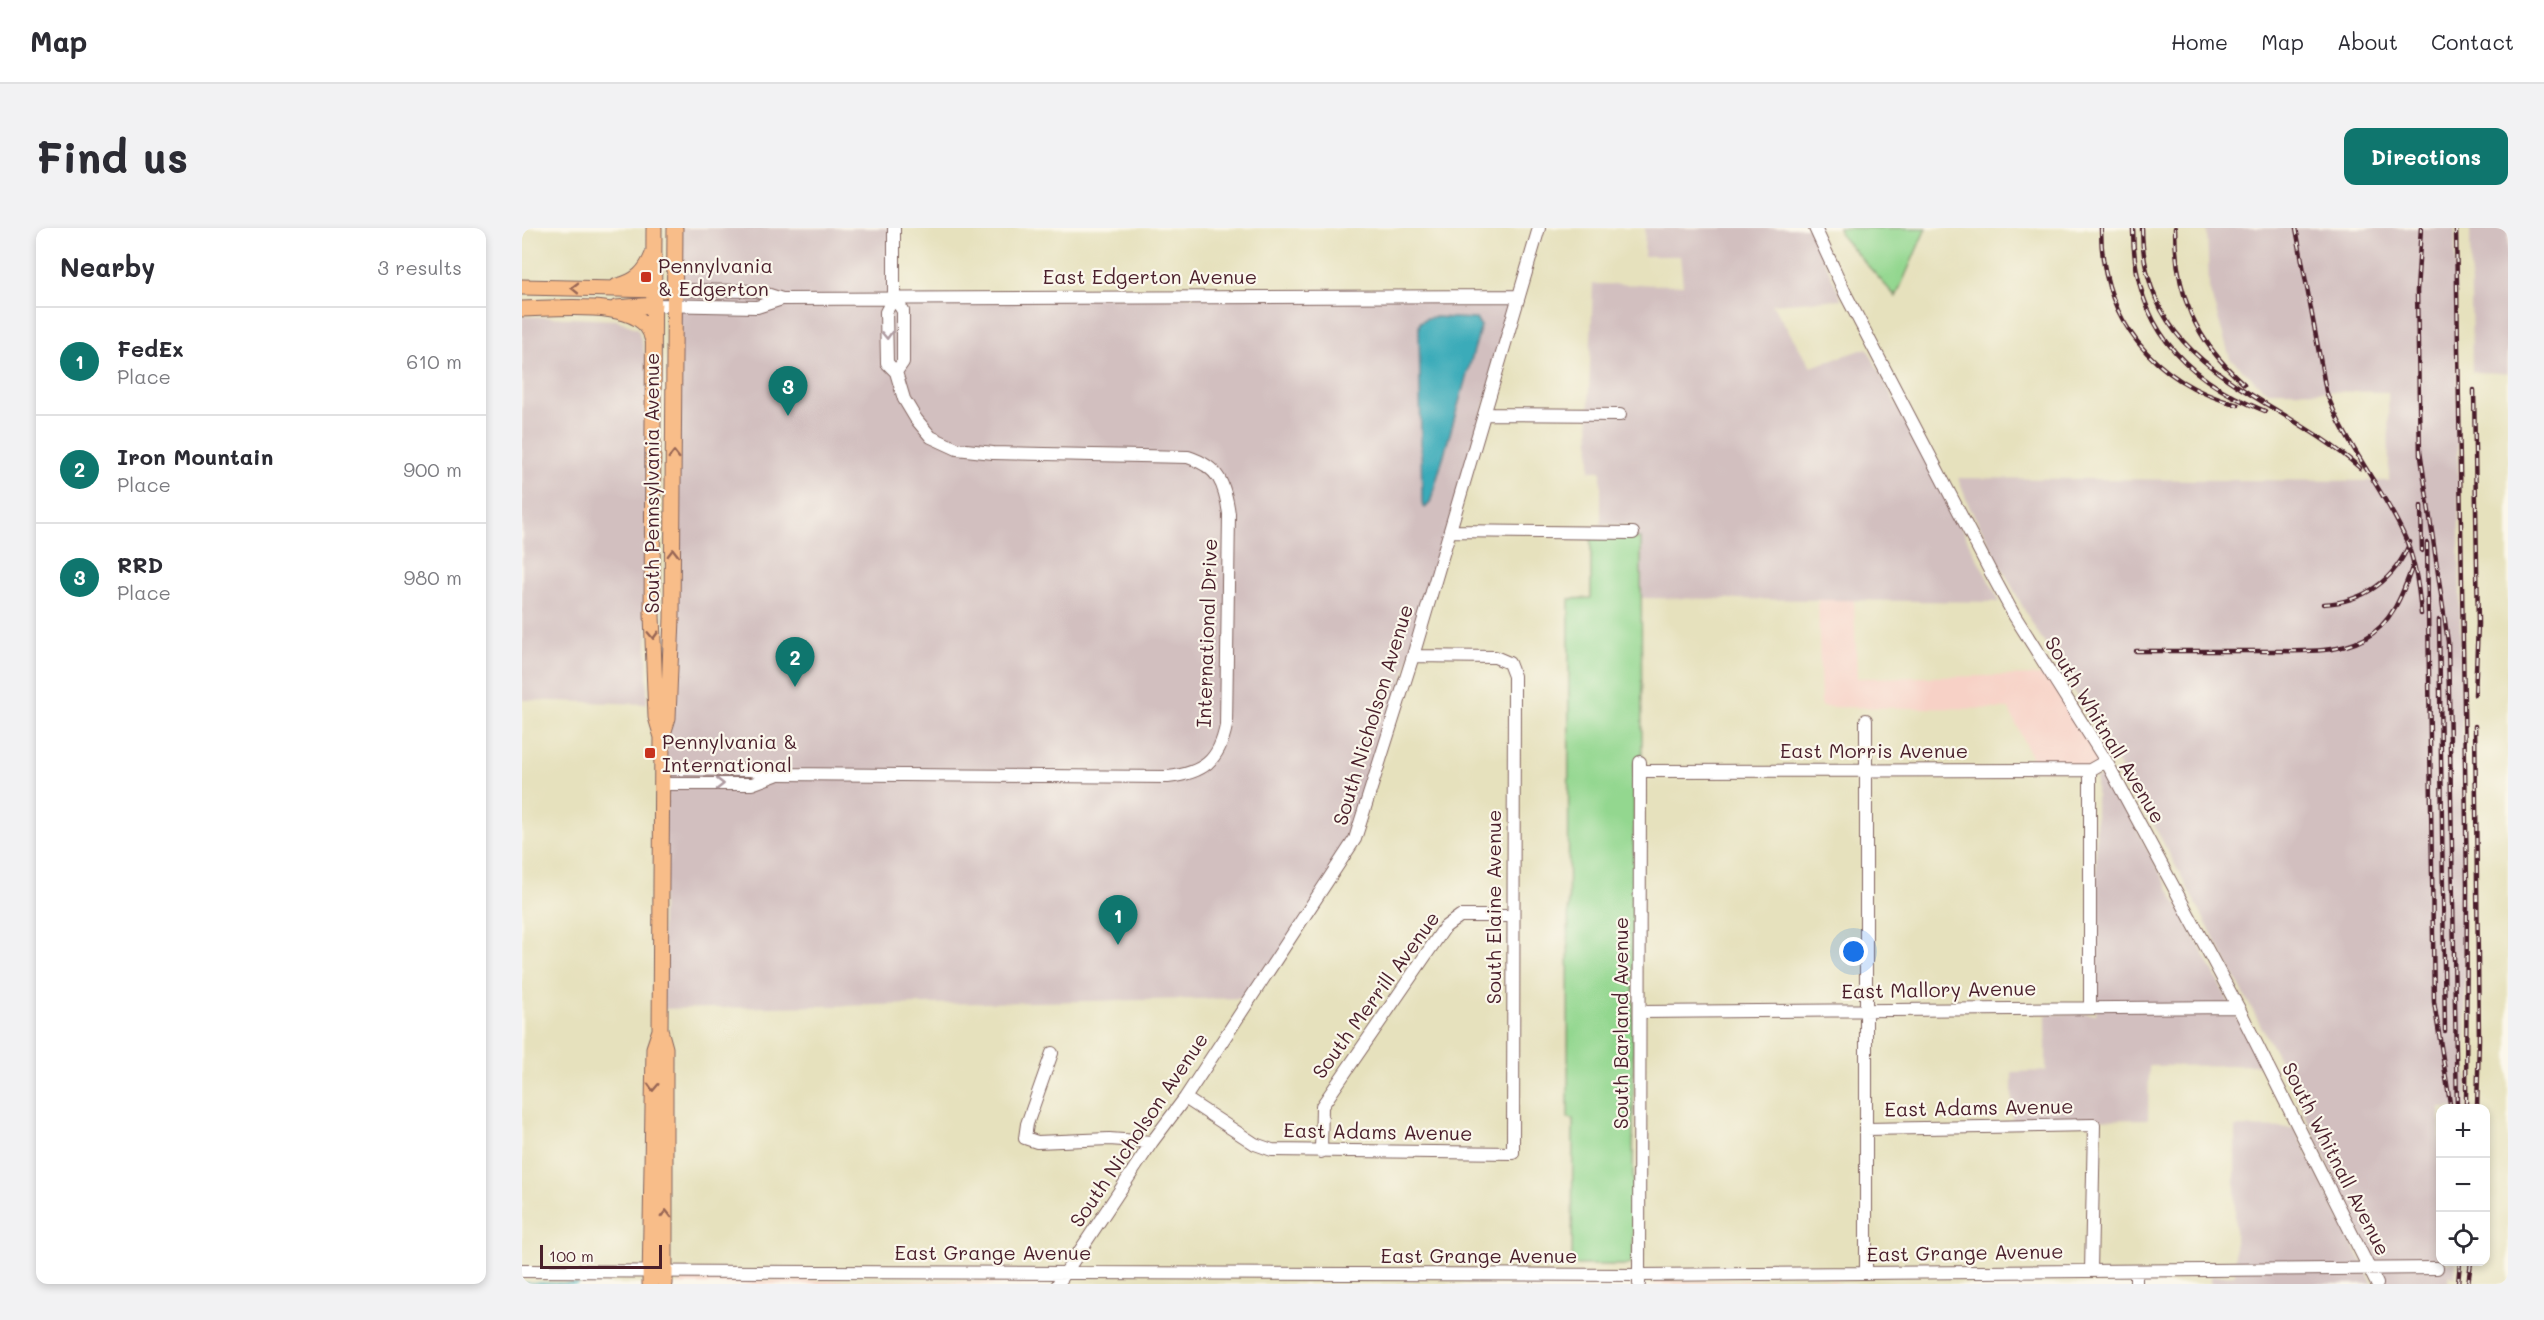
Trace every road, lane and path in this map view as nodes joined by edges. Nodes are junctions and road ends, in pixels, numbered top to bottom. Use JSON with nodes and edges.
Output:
{"nodes":[{"id":1,"x":654,"y":228,"type":"edge"},
{"id":2,"x":675,"y":228,"type":"edge"},
{"id":3,"x":894,"y":228,"type":"edge"},
{"id":4,"x":1539,"y":228,"type":"edge"},
{"id":5,"x":1815,"y":228,"type":"edge"},
{"id":6,"x":654,"y":251,"type":"junction"},
{"id":7,"x":522,"y":287,"type":"edge"},
{"id":8,"x":604,"y":289,"type":"junction"},
{"id":9,"x":1518,"y":296,"type":"junction"},
{"id":10,"x":894,"y":297,"type":"junction"},
{"id":11,"x":654,"y":298,"type":"junction"},
{"id":12,"x":675,"y":298,"type":"junction"},
{"id":13,"x":522,"y":309,"type":"edge"},
{"id":14,"x":610,"y":309,"type":"junction"},
{"id":15,"x":654,"y":345,"type":"junction"},
{"id":16,"x":1485,"y":414,"type":"junction"},
{"id":17,"x":1620,"y":415,"type":"dead end"},
{"id":18,"x":1450,"y":531,"type":"junction"},
{"id":19,"x":1633,"y":533,"type":"dead end"},
{"id":20,"x":1413,"y":656,"type":"junction"},
{"id":21,"x":1866,"y":720,"type":"dead end"},
{"id":22,"x":662,"y":736,"type":"junction"},
{"id":23,"x":2106,"y":761,"type":"junction"},
{"id":24,"x":1640,"y":767,"type":"joint"},
{"id":25,"x":2090,"y":770,"type":"junction"},
{"id":26,"x":1866,"y":771,"type":"junction"},
{"id":27,"x":662,"y":776,"type":"junction"},
{"id":28,"x":1513,"y":916,"type":"junction"},
{"id":29,"x":2238,"y":1007,"type":"junction"},
{"id":30,"x":2090,"y":1008,"type":"junction"},
{"id":31,"x":1865,"y":1011,"type":"junction"},
{"id":32,"x":1641,"y":1012,"type":"junction"},
{"id":33,"x":1052,"y":1053,"type":"dead end"},
{"id":34,"x":1185,"y":1098,"type":"junction"},
{"id":35,"x":1866,"y":1129,"type":"junction"},
{"id":36,"x":1152,"y":1142,"type":"junction"},
{"id":37,"x":1321,"y":1152,"type":"junction"},
{"id":38,"x":1513,"y":1153,"type":"joint"},
{"id":39,"x":2437,"y":1268,"type":"dead end"},
{"id":40,"x":2370,"y":1269,"type":"junction"},
{"id":41,"x":522,"y":1271,"type":"edge"},
{"id":42,"x":2091,"y":1271,"type":"junction"},
{"id":43,"x":2136,"y":1271,"type":"junction"},
{"id":44,"x":1066,"y":1273,"type":"junction"},
{"id":45,"x":1866,"y":1274,"type":"junction"},
{"id":46,"x":658,"y":1278,"type":"edge"},
{"id":47,"x":1990,"y":1278,"type":"edge"},
{"id":48,"x":1150,"y":1279,"type":"edge"},
{"id":49,"x":1845,"y":1279,"type":"edge"},
{"id":50,"x":1639,"y":1280,"type":"edge"},
{"id":51,"x":1058,"y":1284,"type":"edge"},
{"id":52,"x":2136,"y":1284,"type":"edge"},
{"id":53,"x":2377,"y":1284,"type":"edge"}],
"edges":[{"from":1,"to":6,"type":"main road","name":"South Pennsylvania Avenue"},
{"from":2,"to":12,"type":"main road","name":"South Pennsylvania Avenue"},
{"from":3,"to":10,"type":"street","name":"International Drive"},
{"from":4,"to":9,"type":"street","name":"South Nicholson Avenue"},
{"from":5,"to":23,"type":"street","name":"South Whitnall Avenue"},
{"from":6,"to":8,"type":"main road"},
{"from":6,"to":11,"type":"main road","name":"South Pennsylvania Avenue"},
{"from":8,"to":7,"type":"main road","one_way":true},
{"from":8,"to":11,"type":"main road"},
{"from":9,"to":10,"type":"street","name":"East Edgerton Avenue"},
{"from":9,"to":16,"type":"street","name":"South Nicholson Avenue"},
{"from":10,"to":12,"type":"street","name":"East Edgerton Avenue"},
{"from":10,"to":27,"type":"street","name":"International Drive"},
{"from":11,"to":12,"type":"main road"},
{"from":11,"to":14,"type":"main road"},
{"from":11,"to":15,"type":"main road","name":"South Pennsylvania Avenue"},
{"from":22,"to":12,"type":"main road","name":"South Pennsylvania Avenue","one_way":true},
{"from":13,"to":14,"type":"main road"},
{"from":14,"to":15,"type":"main road"},
{"from":15,"to":22,"type":"main road","name":"South Pennsylvania Avenue","one_way":true},
{"from":16,"to":17,"type":"street"},
{"from":16,"to":18,"type":"street","name":"South Nicholson Avenue"},
{"from":18,"to":19,"type":"street"},
{"from":18,"to":20,"type":"street","name":"South Nicholson Avenue"},
{"from":20,"to":28,"type":"street","name":"South Elaine Avenue"},
{"from":20,"to":34,"type":"street","name":"South Nicholson Avenue"},
{"from":21,"to":26,"type":"street"},
{"from":22,"to":27,"type":"main road","name":"South Pennsylvania Avenue"},
{"from":23,"to":25,"type":"street","name":"East Morris Avenue"},
{"from":23,"to":29,"type":"street","name":"South Whitnall Avenue"},
{"from":24,"to":26,"type":"street","name":"East Morris Avenue"},
{"from":24,"to":32,"type":"street","name":"South Barland Avenue"},
{"from":25,"to":26,"type":"street","name":"East Morris Avenue"},
{"from":25,"to":30,"type":"street"},
{"from":26,"to":31,"type":"street"},
{"from":27,"to":46,"type":"main road","name":"South Pennsylvania Avenue"},
{"from":28,"to":37,"type":"street","name":"South Merrill Avenue"},
{"from":28,"to":38,"type":"street","name":"South Elaine Avenue"},
{"from":29,"to":30,"type":"street","name":"East Mallory Avenue"},
{"from":29,"to":40,"type":"street","name":"South Whitnall Avenue"},
{"from":30,"to":31,"type":"street","name":"East Mallory Avenue"},
{"from":31,"to":32,"type":"street","name":"East Mallory Avenue"},
{"from":31,"to":35,"type":"street"},
{"from":32,"to":50,"type":"street","name":"South Barland Avenue"},
{"from":33,"to":36,"type":"street"},
{"from":34,"to":36,"type":"street","name":"South Nicholson Avenue"},
{"from":34,"to":37,"type":"street","name":"East Adams Avenue"},
{"from":35,"to":42,"type":"street","name":"East Adams Avenue"},
{"from":35,"to":45,"type":"street"},
{"from":36,"to":44,"type":"street","name":"South Nicholson Avenue"},
{"from":37,"to":38,"type":"street","name":"East Adams Avenue"},
{"from":39,"to":40,"type":"street","name":"East Grange Avenue"},
{"from":40,"to":43,"type":"street","name":"East Grange Avenue"},
{"from":40,"to":53,"type":"street","name":"South Whitnall Avenue"},
{"from":41,"to":46,"type":"street","name":"East Grange Avenue"},
{"from":42,"to":43,"type":"street","name":"East Grange Avenue"},
{"from":42,"to":47,"type":"street","name":"East Grange Avenue"},
{"from":43,"to":52,"type":"street"},
{"from":44,"to":46,"type":"street","name":"East Grange Avenue"},
{"from":44,"to":48,"type":"street","name":"East Grange Avenue"},
{"from":44,"to":51,"type":"street","name":"South Nicholson Avenue"},
{"from":45,"to":47,"type":"street","name":"East Grange Avenue"},
{"from":45,"to":49,"type":"street","name":"East Grange Avenue"},
{"from":48,"to":50,"type":"street","name":"East Grange Avenue"},
{"from":49,"to":50,"type":"street","name":"East Grange Avenue"}]}
